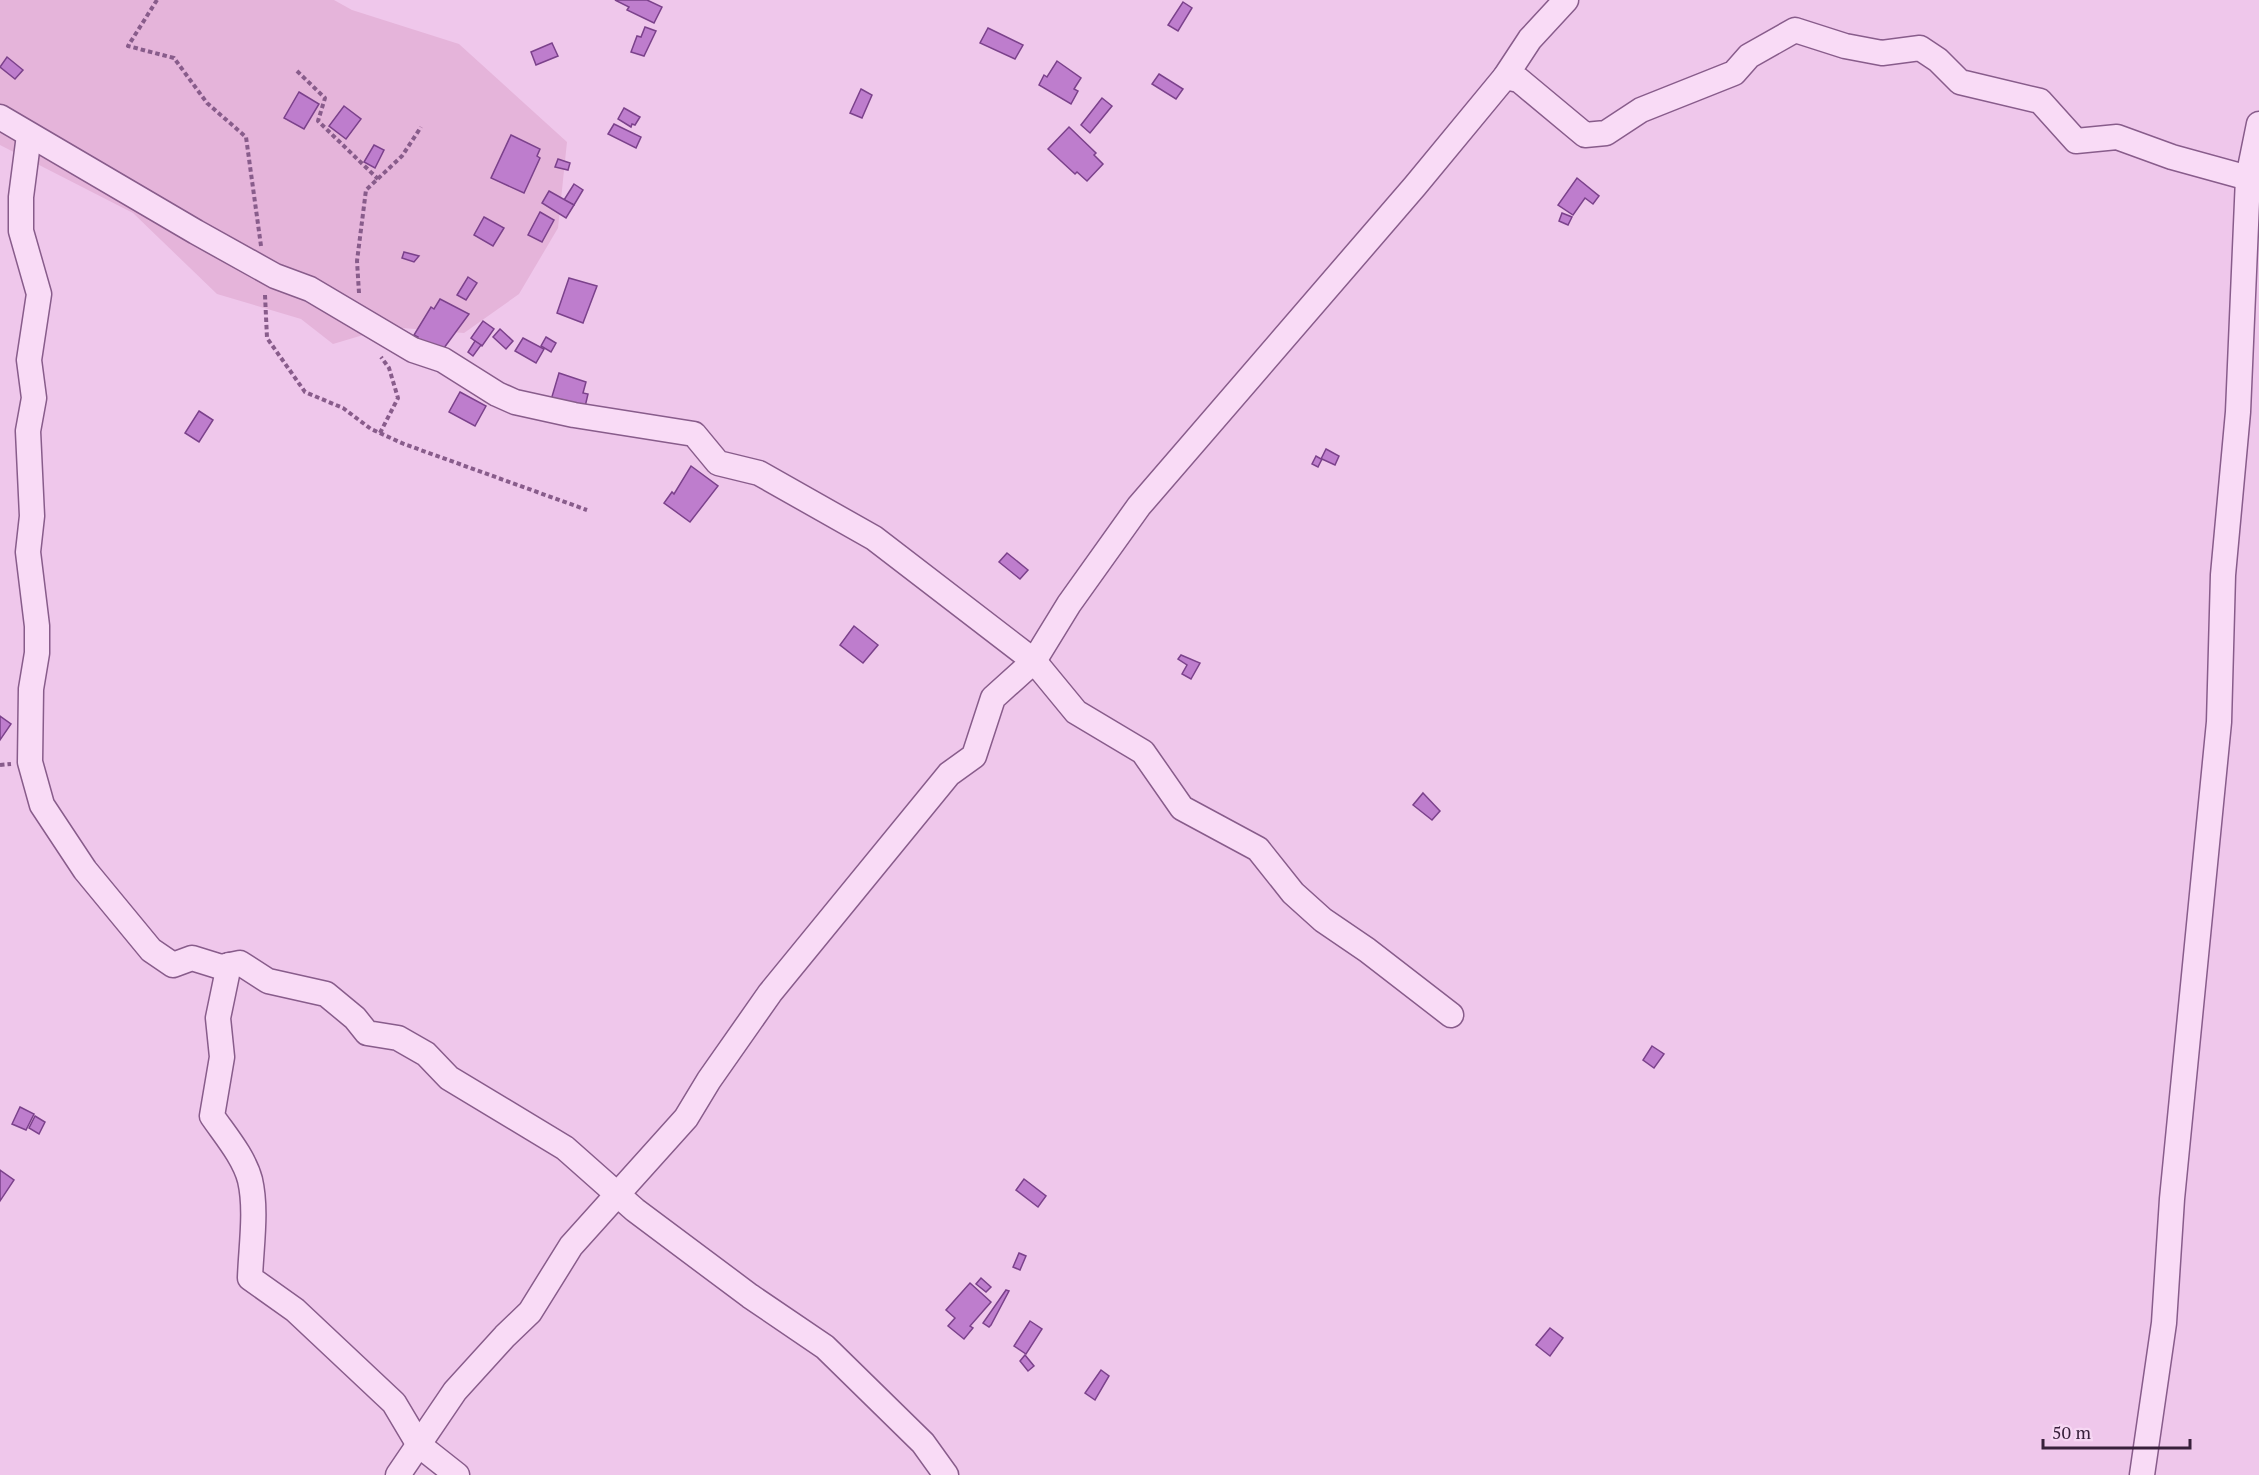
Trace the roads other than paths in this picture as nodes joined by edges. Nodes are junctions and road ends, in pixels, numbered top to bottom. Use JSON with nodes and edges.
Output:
{"nodes":[{"id":1,"x":1566,"y":0,"type":"edge"},
{"id":2,"x":1505,"y":77,"type":"junction"},
{"id":3,"x":0,"y":117,"type":"edge"},
{"id":4,"x":2259,"y":124,"type":"edge"},
{"id":5,"x":29,"y":135,"type":"junction"},
{"id":6,"x":2253,"y":179,"type":"edge"},
{"id":7,"x":1034,"y":661,"type":"junction"},
{"id":8,"x":229,"y":965,"type":"junction"},
{"id":9,"x":1451,"y":1015,"type":"dead end"},
{"id":10,"x":616,"y":1194,"type":"junction"},
{"id":11,"x":419,"y":1445,"type":"junction"},
{"id":12,"x":398,"y":1475,"type":"edge"},
{"id":13,"x":457,"y":1475,"type":"edge"},
{"id":14,"x":946,"y":1475,"type":"edge"},
{"id":15,"x":2142,"y":1475,"type":"edge"}],
"edges":[{"from":1,"to":2,"type":"street"},
{"from":2,"to":6,"type":"street"},
{"from":2,"to":7,"type":"street"},
{"from":3,"to":5,"type":"street"},
{"from":4,"to":6,"type":"street"},
{"from":5,"to":7,"type":"street"},
{"from":5,"to":8,"type":"street"},
{"from":6,"to":15,"type":"street"},
{"from":7,"to":9,"type":"street"},
{"from":7,"to":10,"type":"street"},
{"from":8,"to":10,"type":"street"},
{"from":8,"to":11,"type":"street"},
{"from":10,"to":11,"type":"street"},
{"from":10,"to":14,"type":"street"},
{"from":11,"to":12,"type":"street"},
{"from":11,"to":13,"type":"street"}]}
